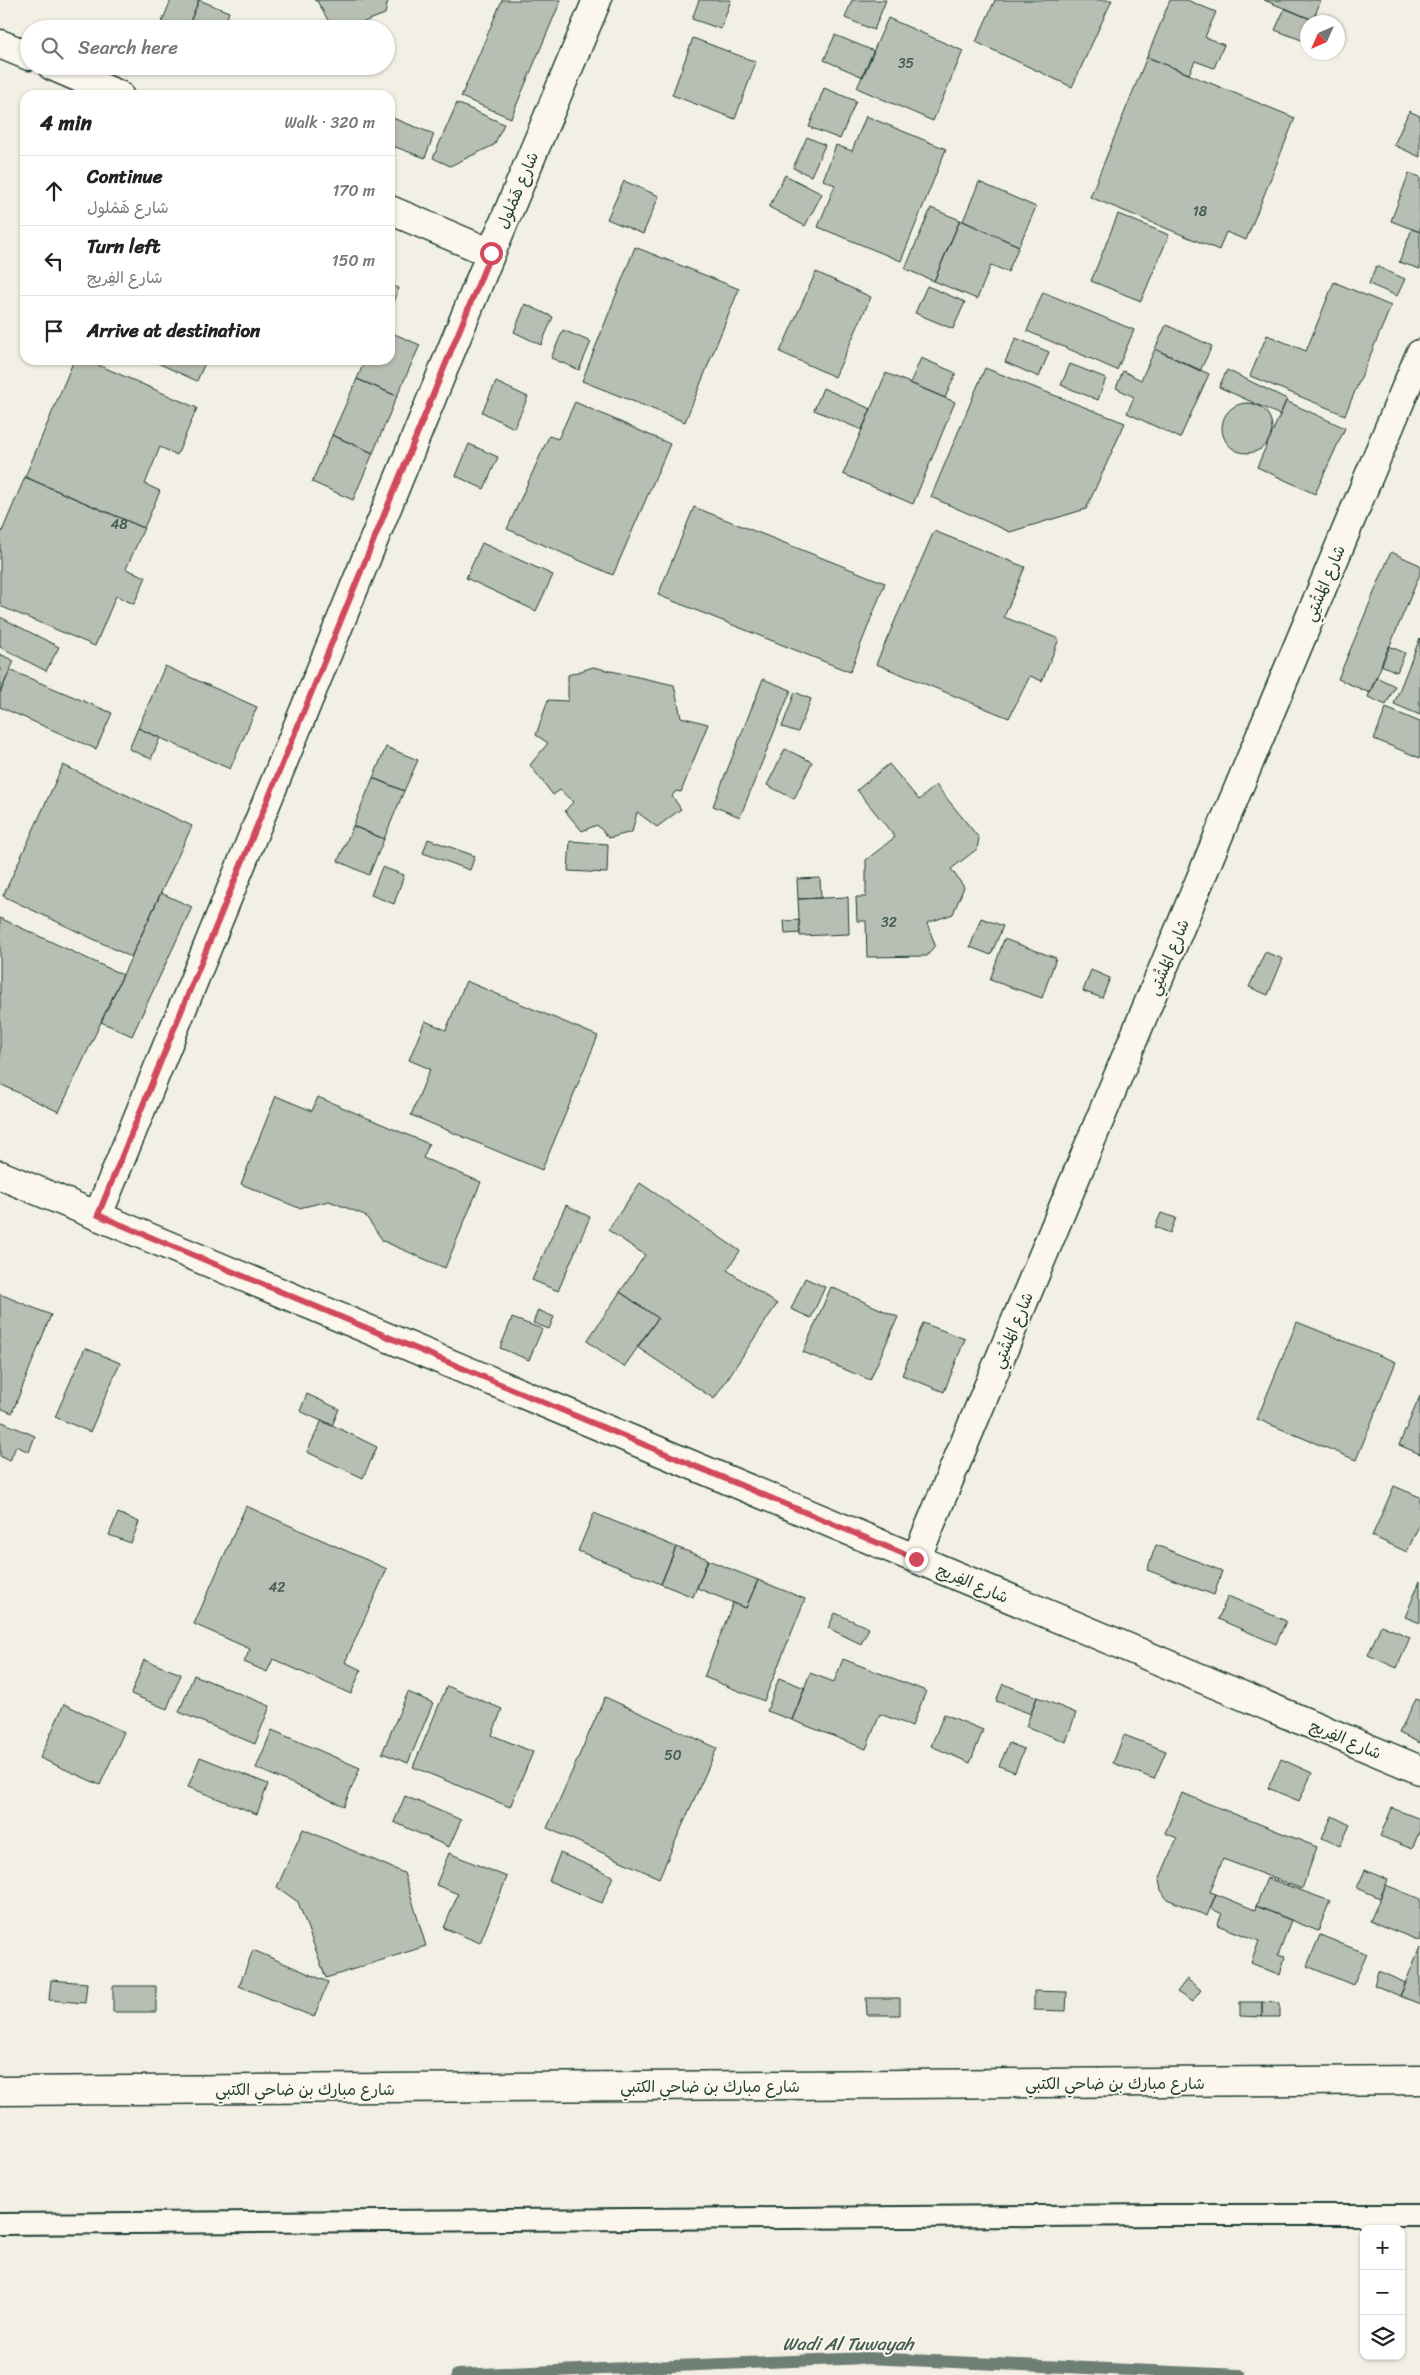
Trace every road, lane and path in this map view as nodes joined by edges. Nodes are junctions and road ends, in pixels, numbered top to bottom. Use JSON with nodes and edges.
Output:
{"nodes":[{"id":1,"x":598,"y":0,"type":"edge"},
{"id":2,"x":0,"y":44,"type":"edge"},
{"id":3,"x":20,"y":52,"type":"edge"},
{"id":4,"x":73,"y":75,"type":"edge"},
{"id":5,"x":108,"y":90,"type":"edge"},
{"id":6,"x":395,"y":212,"type":"edge"},
{"id":7,"x":491,"y":253,"type":"junction"},
{"id":8,"x":1420,"y":354,"type":"edge"},
{"id":9,"x":0,"y":1175,"type":"edge"},
{"id":10,"x":98,"y":1215,"type":"junction"},
{"id":11,"x":916,"y":1559,"type":"junction"},
{"id":12,"x":1420,"y":1770,"type":"edge"},
{"id":13,"x":1420,"y":2080,"type":"edge"},
{"id":14,"x":0,"y":2091,"type":"edge"},
{"id":15,"x":1420,"y":2216,"type":"edge"},
{"id":16,"x":0,"y":2224,"type":"edge"}],
"edges":[{"from":1,"to":7,"type":"street","name":"شارع هَمْلول"},
{"from":2,"to":3,"type":"street"},
{"from":4,"to":5,"type":"street"},
{"from":6,"to":7,"type":"street"},
{"from":7,"to":10,"type":"street","name":"شارع هَمْلول"},
{"from":8,"to":11,"type":"street","name":"شارع المُشْتِي"},
{"from":9,"to":10,"type":"street","name":"شارع الفِريج"},
{"from":10,"to":11,"type":"street","name":"شارع الفِريج"},
{"from":11,"to":12,"type":"street","name":"شارع الفِريج"},
{"from":13,"to":14,"type":"street","name":"شارع مبارك بن ضاحي الكتبي"},
{"from":15,"to":16,"type":"lane"}]}
